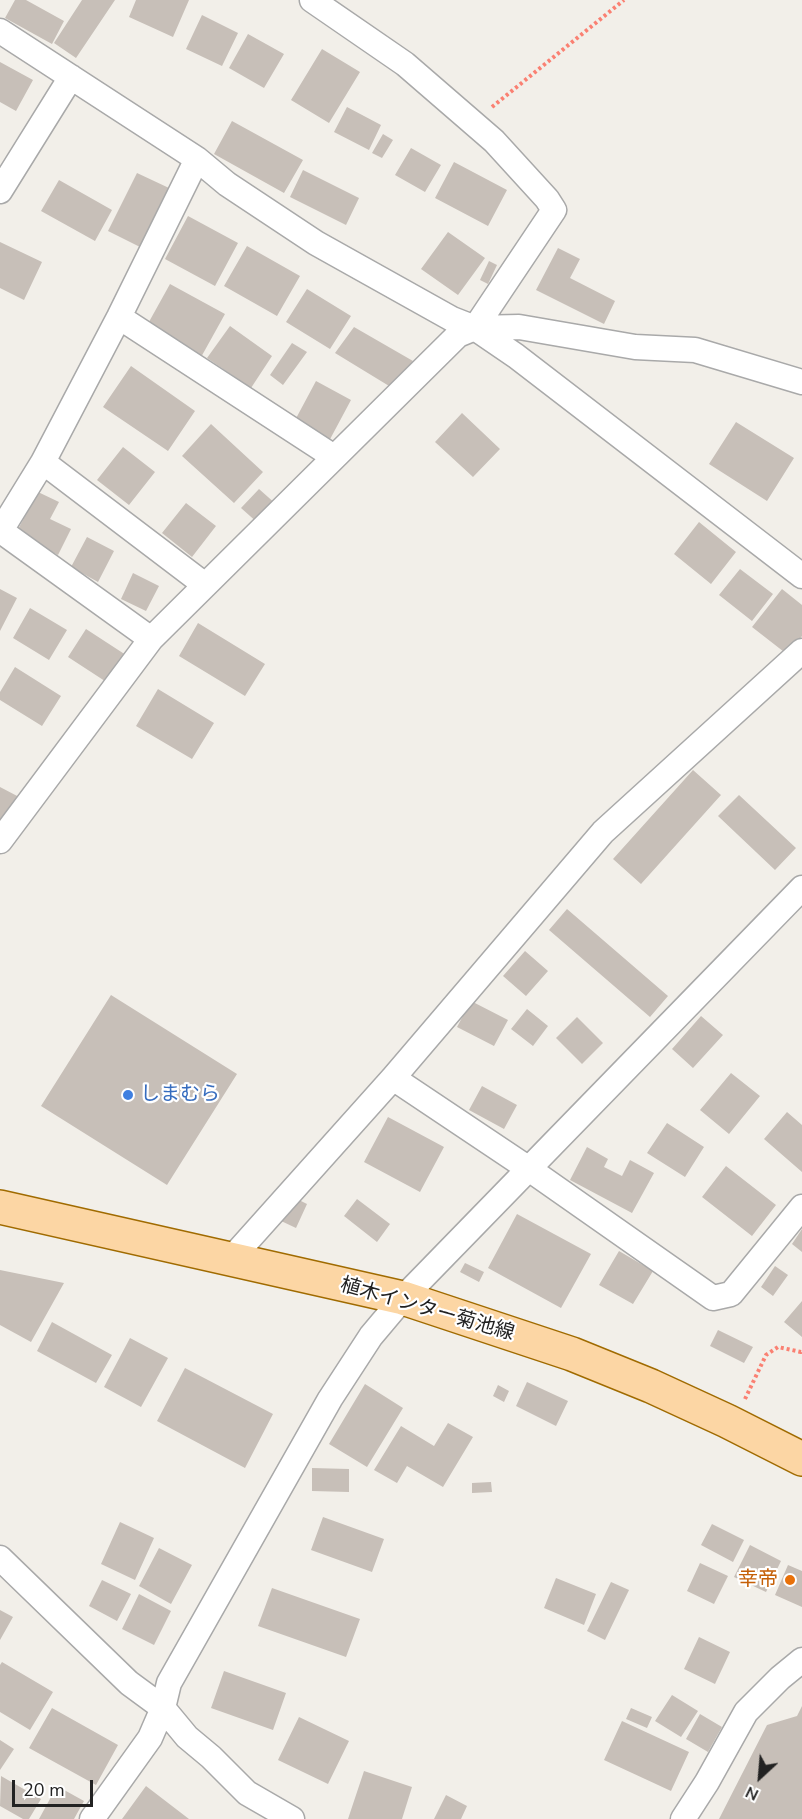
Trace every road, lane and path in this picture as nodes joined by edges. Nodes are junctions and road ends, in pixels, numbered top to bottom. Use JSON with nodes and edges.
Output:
{"nodes":[{"id":1,"x":312,"y":0,"type":"edge"},
{"id":2,"x":624,"y":0,"type":"edge"},
{"id":3,"x":0,"y":31,"type":"edge"},
{"id":4,"x":71,"y":77,"type":"junction"},
{"id":5,"x":472,"y":123,"type":"junction"},
{"id":6,"x":197,"y":159,"type":"junction"},
{"id":7,"x":0,"y":191,"type":"edge"},
{"id":8,"x":119,"y":317,"type":"junction"},
{"id":9,"x":475,"y":328,"type":"junction"},
{"id":10,"x":802,"y":382,"type":"edge"},
{"id":11,"x":334,"y":457,"type":"junction"},
{"id":12,"x":43,"y":462,"type":"junction"},
{"id":13,"x":0,"y":532,"type":"edge"},
{"id":14,"x":802,"y":576,"type":"edge"},
{"id":15,"x":205,"y":585,"type":"junction"},
{"id":16,"x":151,"y":639,"type":"junction"},
{"id":17,"x":802,"y":651,"type":"edge"},
{"id":18,"x":0,"y":841,"type":"edge"},
{"id":19,"x":802,"y":888,"type":"edge"},
{"id":20,"x":393,"y":1078,"type":"junction"},
{"id":21,"x":529,"y":1169,"type":"junction"},
{"id":22,"x":0,"y":1207,"type":"edge"},
{"id":23,"x":802,"y":1207,"type":"edge"},
{"id":24,"x":231,"y":1259,"type":"junction"},
{"id":25,"x":403,"y":1298,"type":"junction"},
{"id":26,"x":802,"y":1351,"type":"edge"},
{"id":27,"x":734,"y":1424,"type":"junction"},
{"id":28,"x":802,"y":1459,"type":"edge"},
{"id":29,"x":0,"y":1558,"type":"edge"},
{"id":30,"x":802,"y":1660,"type":"edge"},
{"id":31,"x":163,"y":1708,"type":"junction"},
{"id":32,"x":92,"y":1819,"type":"edge"},
{"id":33,"x":292,"y":1819,"type":"edge"},
{"id":34,"x":683,"y":1819,"type":"edge"}],
"edges":[{"from":1,"to":5,"type":"street"},
{"from":2,"to":5,"type":"path"},
{"from":3,"to":4,"type":"street"},
{"from":4,"to":6,"type":"street"},
{"from":4,"to":7,"type":"street"},
{"from":5,"to":9,"type":"street"},
{"from":6,"to":8,"type":"street"},
{"from":6,"to":9,"type":"street"},
{"from":8,"to":11,"type":"street"},
{"from":8,"to":12,"type":"street"},
{"from":9,"to":10,"type":"street"},
{"from":9,"to":11,"type":"street"},
{"from":9,"to":14,"type":"street"},
{"from":11,"to":15,"type":"street"},
{"from":12,"to":13,"type":"street"},
{"from":12,"to":15,"type":"street"},
{"from":13,"to":16,"type":"street"},
{"from":15,"to":16,"type":"street"},
{"from":16,"to":18,"type":"street"},
{"from":17,"to":20,"type":"street"},
{"from":19,"to":21,"type":"street"},
{"from":20,"to":21,"type":"street"},
{"from":20,"to":24,"type":"street"},
{"from":21,"to":23,"type":"street"},
{"from":21,"to":25,"type":"street"},
{"from":22,"to":24,"type":"main road","name":"植木インター菊池線"},
{"from":24,"to":25,"type":"main road","name":"植木インター菊池線"},
{"from":25,"to":27,"type":"main road","name":"植木インター菊池線"},
{"from":25,"to":31,"type":"street"},
{"from":26,"to":27,"type":"path"},
{"from":27,"to":28,"type":"main road","name":"植木インター菊池線"},
{"from":29,"to":31,"type":"street"},
{"from":30,"to":34,"type":"street"},
{"from":31,"to":32,"type":"street"},
{"from":31,"to":33,"type":"street"}]}
